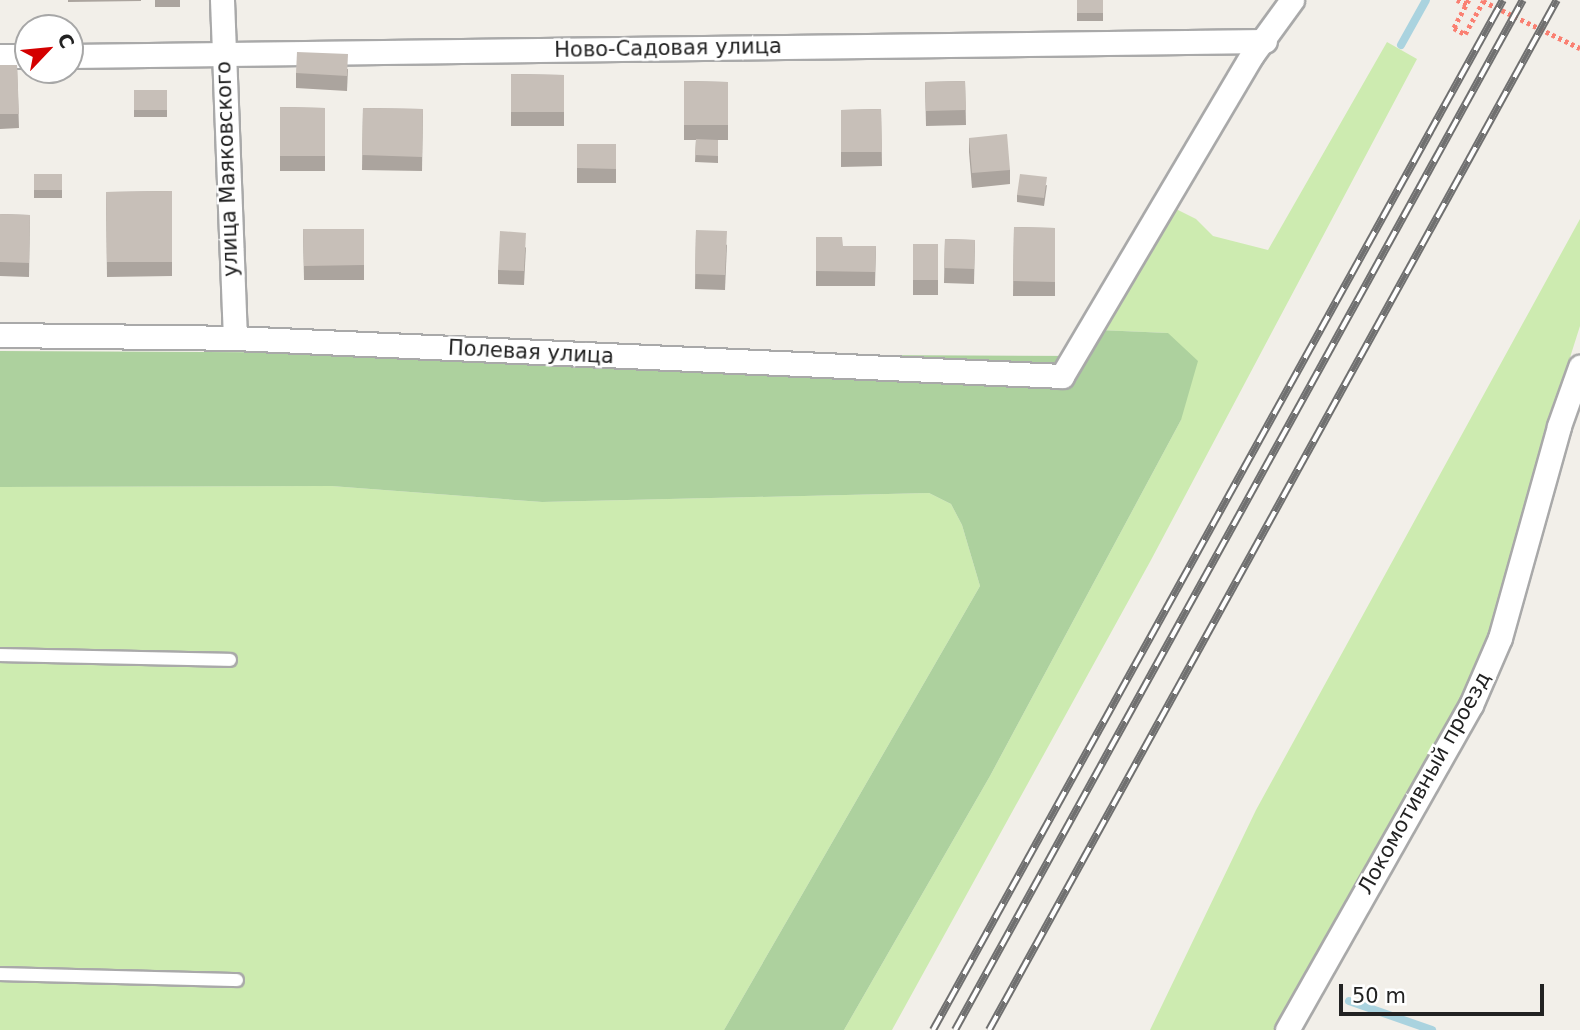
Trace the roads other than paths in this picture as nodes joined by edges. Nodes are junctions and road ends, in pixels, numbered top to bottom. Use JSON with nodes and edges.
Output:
{"nodes":[{"id":1,"x":222,"y":0,"type":"edge"},
{"id":2,"x":1292,"y":0,"type":"edge"},
{"id":3,"x":1265,"y":41,"type":"junction"},
{"id":4,"x":84,"y":56,"type":"edge"},
{"id":5,"x":223,"y":56,"type":"junction"},
{"id":6,"x":0,"y":335,"type":"edge"},
{"id":7,"x":234,"y":338,"type":"junction"},
{"id":8,"x":1580,"y":368,"type":"edge"},
{"id":9,"x":0,"y":655,"type":"edge"},
{"id":10,"x":230,"y":660,"type":"dead end"},
{"id":11,"x":0,"y":974,"type":"edge"},
{"id":12,"x":237,"y":981,"type":"dead end"},
{"id":13,"x":1287,"y":1030,"type":"edge"}],
"edges":[{"from":1,"to":5,"type":"street","name":"улица Маяковского"},
{"from":2,"to":3,"type":"street"},
{"from":3,"to":5,"type":"street","name":"Ново-Садовая улица"},
{"from":3,"to":7,"type":"street","name":"Полевая улица"},
{"from":4,"to":5,"type":"street","name":"Ново-Садовая улица"},
{"from":5,"to":7,"type":"street","name":"улица Маяковского"},
{"from":6,"to":7,"type":"street","name":"Полевая улица"},
{"from":8,"to":13,"type":"street","name":"Локомотивный проезд"},
{"from":9,"to":10,"type":"lane"},
{"from":11,"to":12,"type":"lane"}]}
